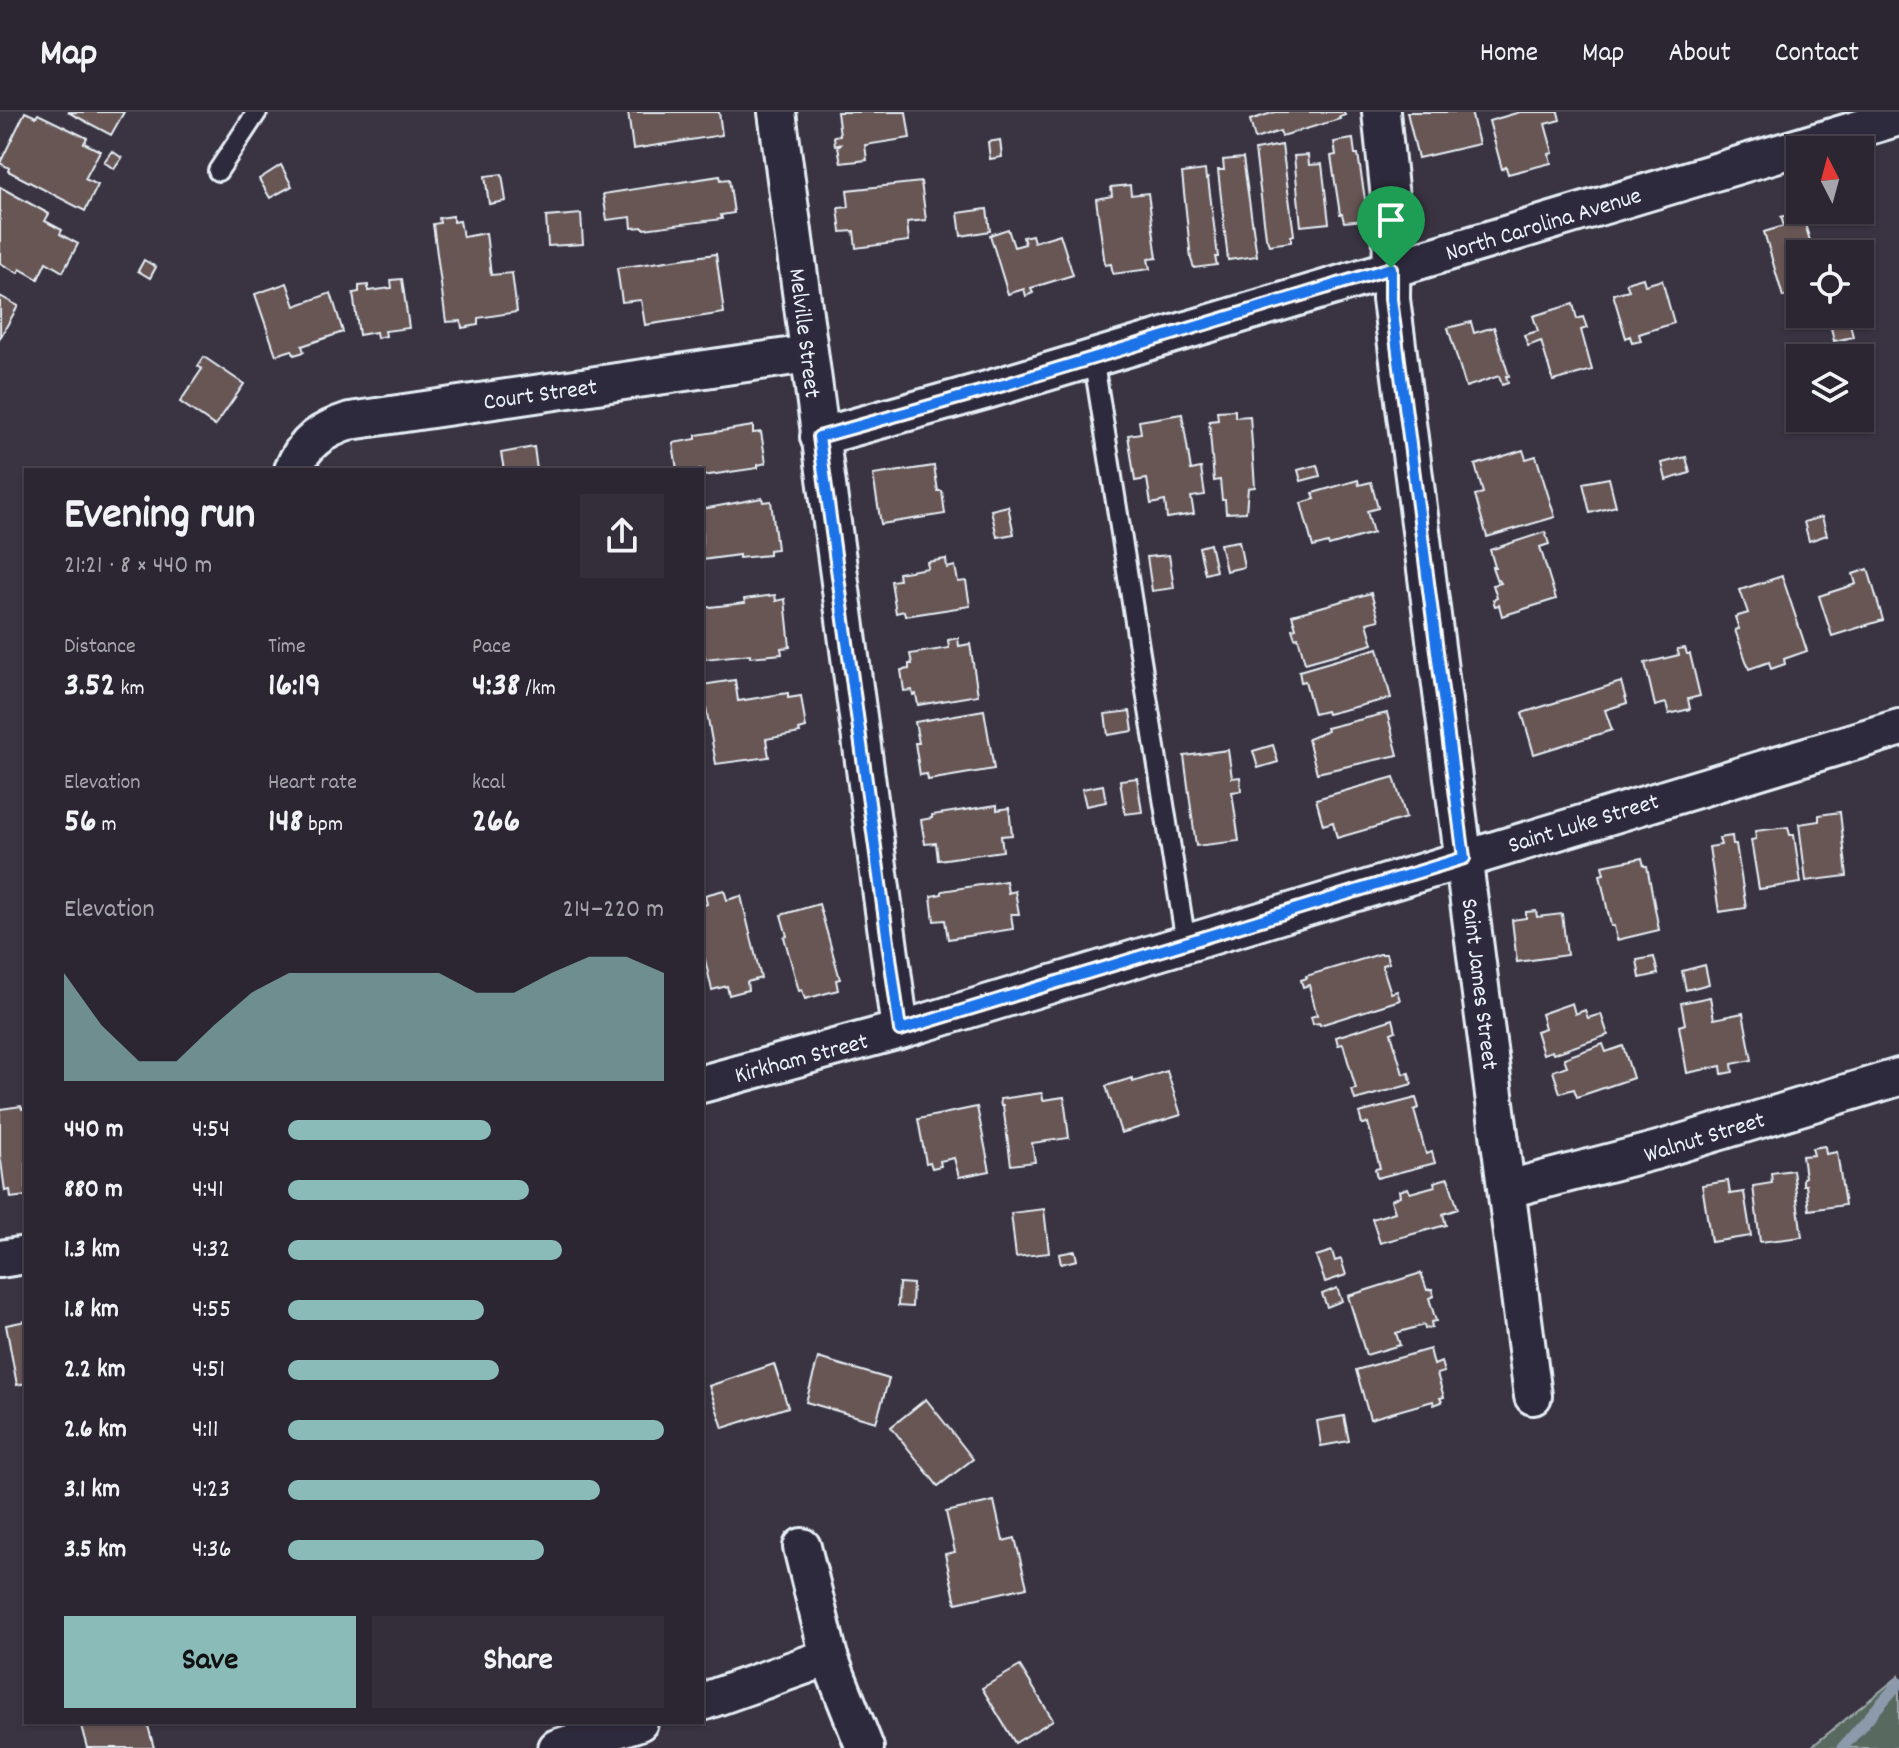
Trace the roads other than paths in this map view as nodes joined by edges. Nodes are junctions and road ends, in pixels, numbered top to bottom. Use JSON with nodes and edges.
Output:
{"nodes":[{"id":1,"x":257,"y":112,"type":"edge"},
{"id":2,"x":777,"y":112,"type":"edge"},
{"id":3,"x":1381,"y":112,"type":"edge"},
{"id":4,"x":1899,"y":117,"type":"edge"},
{"id":5,"x":218,"y":171,"type":"dead end"},
{"id":6,"x":1391,"y":268,"type":"junction"},
{"id":7,"x":808,"y":354,"type":"junction"},
{"id":8,"x":1093,"y":357,"type":"junction"},
{"id":9,"x":819,"y":437,"type":"junction"},
{"id":10,"x":294,"y":468,"type":"edge"},
{"id":11,"x":1899,"y":728,"type":"edge"},
{"id":12,"x":1464,"y":858,"type":"junction"},
{"id":13,"x":1186,"y":943,"type":"junction"},
{"id":14,"x":900,"y":1030,"type":"junction"},
{"id":15,"x":1899,"y":1077,"type":"edge"},
{"id":16,"x":704,"y":1083,"type":"edge"},
{"id":17,"x":1508,"y":1189,"type":"junction"},
{"id":18,"x":24,"y":1255,"type":"edge"},
{"id":19,"x":0,"y":1259,"type":"edge"},
{"id":20,"x":1533,"y":1396,"type":"dead end"},
{"id":21,"x":802,"y":1547,"type":"dead end"},
{"id":22,"x":829,"y":1657,"type":"junction"},
{"id":23,"x":704,"y":1701,"type":"edge"},
{"id":24,"x":633,"y":1724,"type":"edge"},
{"id":25,"x":557,"y":1748,"type":"edge"},
{"id":26,"x":865,"y":1748,"type":"edge"}],
"edges":[{"from":1,"to":5,"type":"lane"},
{"from":2,"to":7,"type":"street","name":"Melville Street"},
{"from":3,"to":6,"type":"street","name":"Saint James Street"},
{"from":4,"to":6,"type":"street","name":"North Carolina Avenue"},
{"from":6,"to":8,"type":"street","name":"North Carolina Avenue"},
{"from":6,"to":12,"type":"street","name":"Saint James Street"},
{"from":7,"to":9,"type":"street","name":"Melville Street"},
{"from":7,"to":10,"type":"street","name":"Court Street"},
{"from":8,"to":9,"type":"street","name":"North Carolina Avenue"},
{"from":8,"to":13,"type":"lane"},
{"from":9,"to":14,"type":"street","name":"Melville Street"},
{"from":11,"to":12,"type":"street","name":"Saint Luke Street"},
{"from":12,"to":13,"type":"street","name":"Saint Luke Street"},
{"from":12,"to":17,"type":"street","name":"Saint James Street"},
{"from":13,"to":14,"type":"street","name":"Saint Luke Street"},
{"from":14,"to":16,"type":"street","name":"Kirkham Street"},
{"from":15,"to":17,"type":"street","name":"Walnut Street"},
{"from":17,"to":20,"type":"street","name":"Saint James Street"},
{"from":18,"to":19,"type":"street"},
{"from":21,"to":22,"type":"street"},
{"from":22,"to":23,"type":"street"},
{"from":22,"to":26,"type":"street"},
{"from":24,"to":25,"type":"street"}]}
